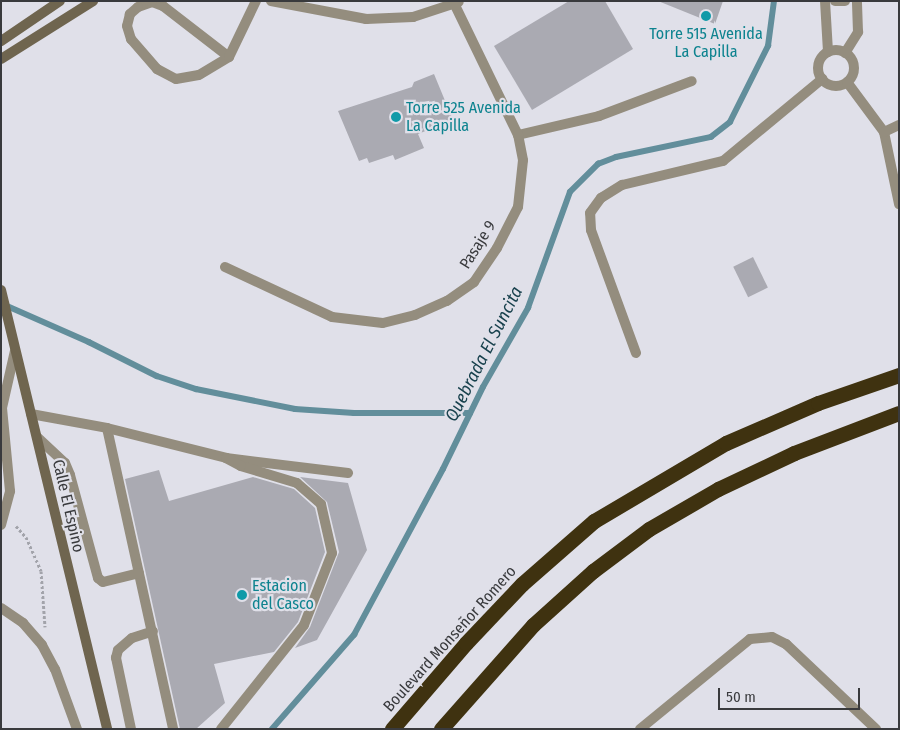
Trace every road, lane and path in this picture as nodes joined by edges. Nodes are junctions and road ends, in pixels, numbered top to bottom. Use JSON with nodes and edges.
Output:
{"nodes":[{"id":1,"x":60,"y":1,"type":"edge"},
{"id":2,"x":93,"y":1,"type":"edge"},
{"id":3,"x":256,"y":1,"type":"edge"},
{"id":4,"x":271,"y":1,"type":"edge"},
{"id":5,"x":825,"y":1,"type":"edge"},
{"id":6,"x":835,"y":1,"type":"edge"},
{"id":7,"x":845,"y":1,"type":"edge"},
{"id":8,"x":857,"y":1,"type":"edge"},
{"id":9,"x":457,"y":2,"type":"edge"},
{"id":10,"x":3,"y":36,"type":"edge"},
{"id":11,"x":828,"y":52,"type":"junction"},
{"id":12,"x":845,"y":53,"type":"junction"},
{"id":13,"x":229,"y":57,"type":"junction"},
{"id":14,"x":1,"y":59,"type":"edge"},
{"id":15,"x":822,"y":79,"type":"junction"},
{"id":16,"x":692,"y":81,"type":"dead end"},
{"id":17,"x":848,"y":82,"type":"junction"},
{"id":18,"x":899,"y":125,"type":"edge"},
{"id":19,"x":884,"y":132,"type":"junction"},
{"id":20,"x":518,"y":135,"type":"junction"},
{"id":21,"x":899,"y":204,"type":"edge"},
{"id":22,"x":225,"y":267,"type":"dead end"},
{"id":23,"x":1,"y":290,"type":"edge"},
{"id":24,"x":14,"y":351,"type":"junction"},
{"id":25,"x":636,"y":353,"type":"dead end"},
{"id":26,"x":899,"y":375,"type":"edge"},
{"id":27,"x":899,"y":413,"type":"edge"},
{"id":28,"x":31,"y":414,"type":"junction"},
{"id":29,"x":107,"y":428,"type":"junction"},
{"id":30,"x":37,"y":437,"type":"junction"},
{"id":31,"x":226,"y":458,"type":"junction"},
{"id":32,"x":348,"y":473,"type":"dead end"},
{"id":33,"x":2,"y":522,"type":"edge"},
{"id":34,"x":139,"y":572,"type":"junction"},
{"id":35,"x":1,"y":608,"type":"edge"},
{"id":36,"x":153,"y":631,"type":"junction"},
{"id":37,"x":42,"y":645,"type":"junction"},
{"id":38,"x":77,"y":729,"type":"edge"},
{"id":39,"x":107,"y":729,"type":"edge"},
{"id":40,"x":131,"y":729,"type":"edge"},
{"id":41,"x":173,"y":729,"type":"edge"},
{"id":42,"x":221,"y":729,"type":"edge"},
{"id":43,"x":392,"y":729,"type":"edge"},
{"id":44,"x":441,"y":729,"type":"edge"},
{"id":45,"x":640,"y":729,"type":"edge"},
{"id":46,"x":876,"y":729,"type":"edge"}],
"edges":[{"from":1,"to":10,"type":"street"},
{"from":2,"to":14,"type":"street"},
{"from":3,"to":13,"type":"street"},
{"from":4,"to":9,"type":"street"},
{"from":5,"to":11,"type":"street"},
{"from":6,"to":7,"type":"street"},
{"from":8,"to":12,"type":"street"},
{"from":9,"to":20,"type":"street","name":"Pasaje 9"},
{"from":11,"to":12,"type":"street"},
{"from":11,"to":15,"type":"street"},
{"from":12,"to":17,"type":"street"},
{"from":13,"to":13,"type":"street"},
{"from":15,"to":17,"type":"street"},
{"from":15,"to":25,"type":"street"},
{"from":16,"to":20,"type":"street"},
{"from":17,"to":19,"type":"street"},
{"from":18,"to":19,"type":"street"},
{"from":19,"to":21,"type":"street"},
{"from":20,"to":22,"type":"street","name":"Pasaje 9"},
{"from":23,"to":24,"type":"street","name":"Calle El Espino"},
{"from":24,"to":28,"type":"street","name":"Calle El Espino"},
{"from":24,"to":33,"type":"street"},
{"from":26,"to":43,"type":"highway","name":"Boulevard Monseñor Romero"},
{"from":27,"to":44,"type":"highway"},
{"from":28,"to":29,"type":"street"},
{"from":28,"to":30,"type":"street","name":"Calle El Espino"},
{"from":29,"to":31,"type":"street"},
{"from":29,"to":34,"type":"street"},
{"from":30,"to":34,"type":"street"},
{"from":30,"to":39,"type":"street","name":"Calle El Espino"},
{"from":31,"to":32,"type":"street"},
{"from":31,"to":42,"type":"street"},
{"from":33,"to":37,"type":"path"},
{"from":34,"to":36,"type":"street"},
{"from":35,"to":37,"type":"street"},
{"from":36,"to":40,"type":"street"},
{"from":36,"to":41,"type":"street"},
{"from":37,"to":38,"type":"street"},
{"from":45,"to":46,"type":"street"}]}
